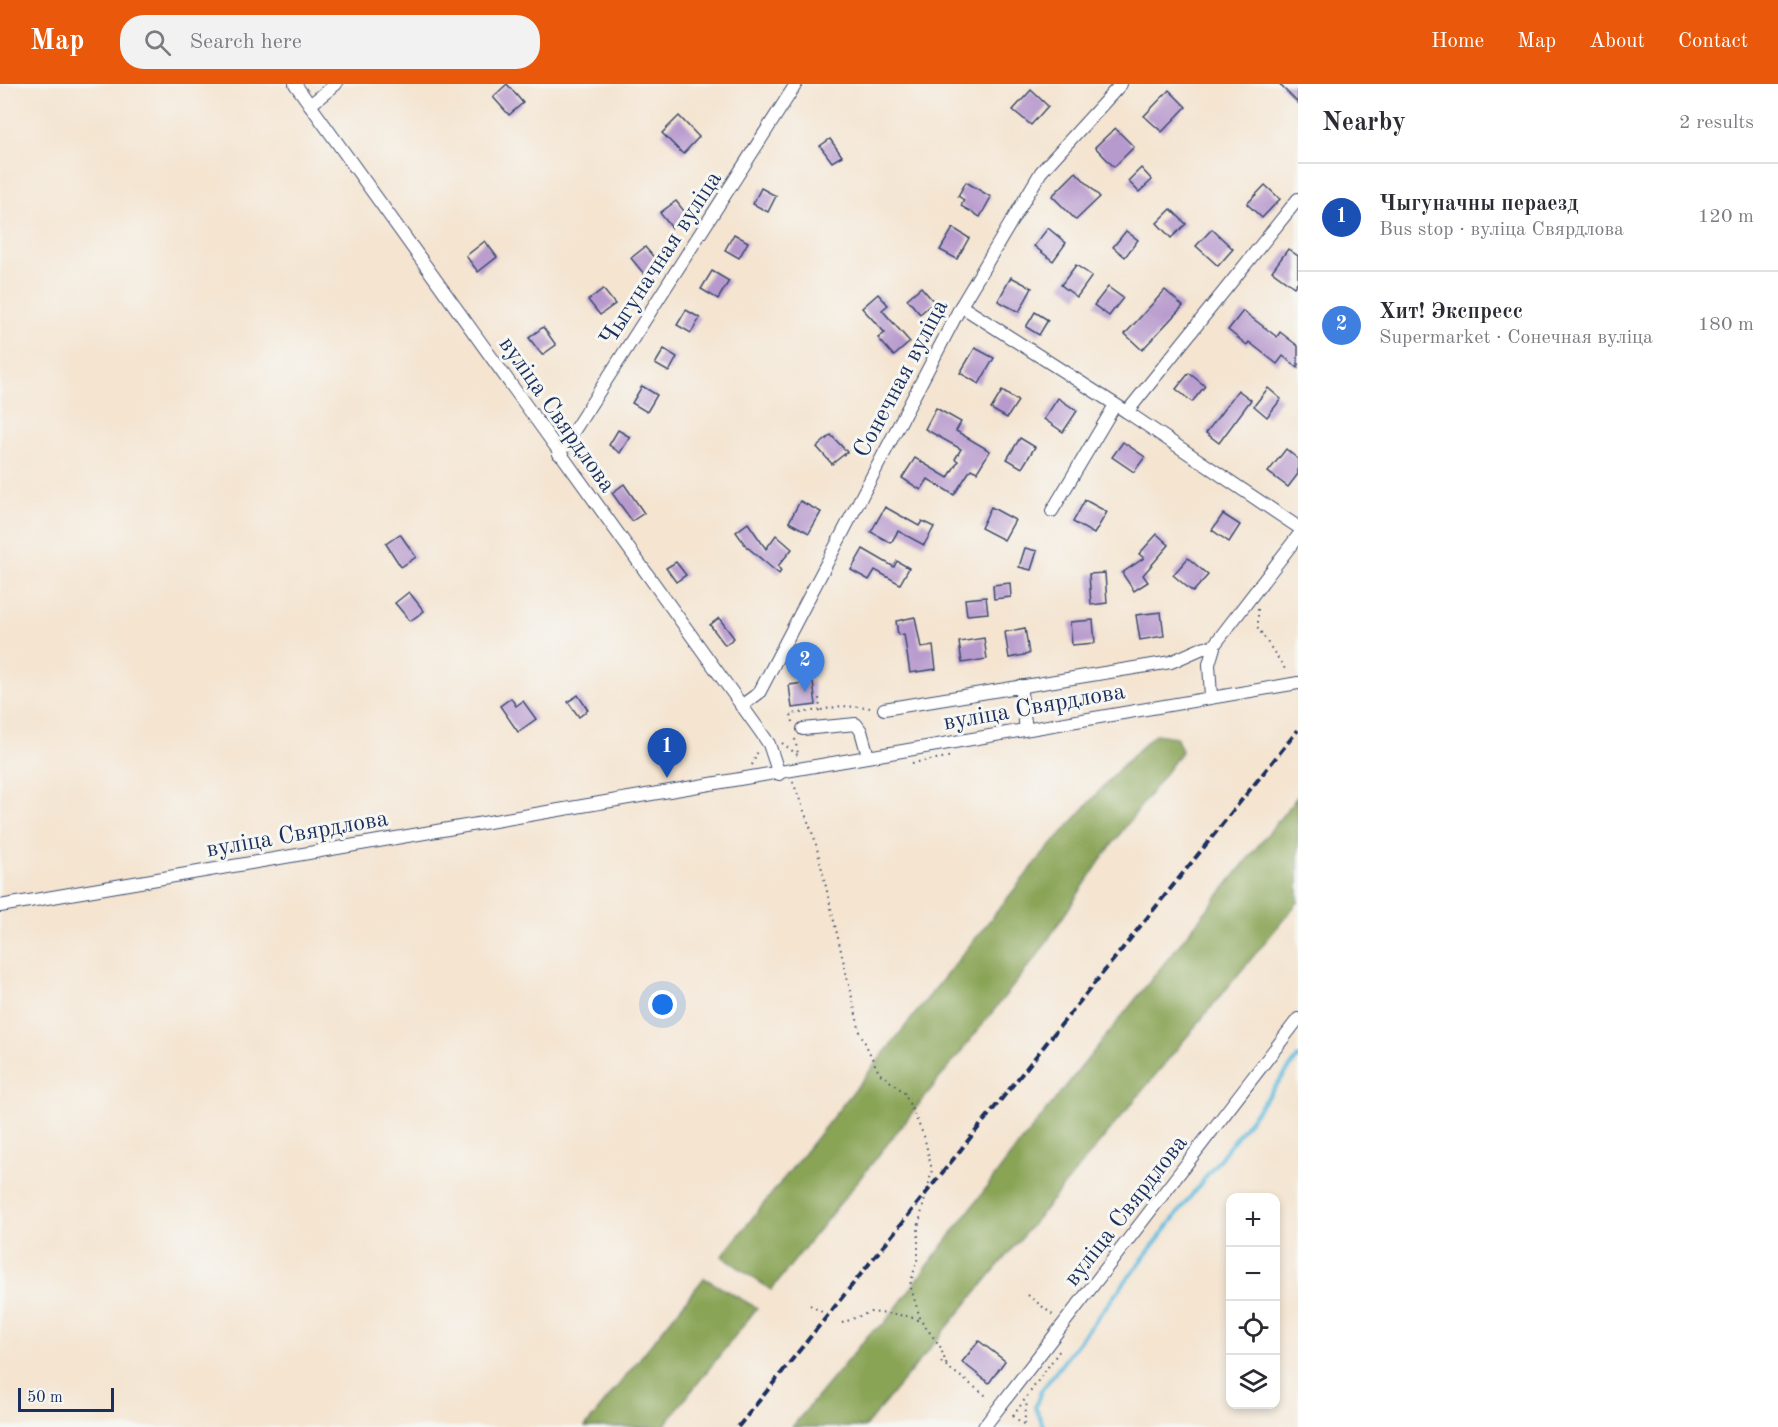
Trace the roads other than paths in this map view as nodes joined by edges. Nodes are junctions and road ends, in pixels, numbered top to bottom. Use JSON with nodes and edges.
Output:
{"nodes":[{"id":1,"x":295,"y":84,"type":"edge"},
{"id":2,"x":336,"y":84,"type":"edge"},
{"id":3,"x":796,"y":84,"type":"edge"},
{"id":4,"x":1121,"y":84,"type":"edge"},
{"id":5,"x":310,"y":105,"type":"junction"},
{"id":6,"x":1298,"y":199,"type":"edge"},
{"id":7,"x":961,"y":306,"type":"junction"},
{"id":8,"x":1115,"y":405,"type":"junction"},
{"id":9,"x":1127,"y":412,"type":"junction"},
{"id":10,"x":559,"y":454,"type":"junction"},
{"id":11,"x":1052,"y":511,"type":"dead end"},
{"id":12,"x":1298,"y":527,"type":"edge"},
{"id":13,"x":1298,"y":536,"type":"edge"},
{"id":14,"x":1213,"y":649,"type":"junction"},
{"id":15,"x":1294,"y":679,"type":"edge"},
{"id":16,"x":1020,"y":686,"type":"junction"},
{"id":17,"x":1211,"y":697,"type":"junction"},
{"id":18,"x":741,"y":706,"type":"junction"},
{"id":19,"x":884,"y":709,"type":"road end"},
{"id":20,"x":803,"y":729,"type":"dead end"},
{"id":21,"x":1026,"y":729,"type":"junction"},
{"id":22,"x":868,"y":756,"type":"junction"},
{"id":23,"x":779,"y":774,"type":"junction"},
{"id":24,"x":0,"y":906,"type":"edge"},
{"id":25,"x":1298,"y":1018,"type":"edge"},
{"id":26,"x":984,"y":1427,"type":"edge"}],
"edges":[{"from":1,"to":5,"type":"street","name":"вуліца Свярдлова"},
{"from":2,"to":5,"type":"street"},
{"from":3,"to":10,"type":"street","name":"Чыгуначная вуліца"},
{"from":4,"to":7,"type":"street","name":"Сонечная вуліца"},
{"from":5,"to":10,"type":"street","name":"вуліца Свярдлова"},
{"from":6,"to":9,"type":"street"},
{"from":7,"to":8,"type":"street"},
{"from":7,"to":18,"type":"street","name":"Сонечная вуліца"},
{"from":8,"to":9,"type":"street"},
{"from":8,"to":11,"type":"street"},
{"from":9,"to":12,"type":"street"},
{"from":10,"to":18,"type":"street","name":"вуліца Свярдлова"},
{"from":13,"to":14,"type":"street"},
{"from":14,"to":16,"type":"street"},
{"from":14,"to":17,"type":"street"},
{"from":15,"to":17,"type":"street","name":"вуліца Свярдлова"},
{"from":16,"to":19,"type":"street"},
{"from":16,"to":21,"type":"street"},
{"from":17,"to":21,"type":"street","name":"вуліца Свярдлова"},
{"from":18,"to":23,"type":"street","name":"вуліца Свярдлова"},
{"from":20,"to":22,"type":"street"},
{"from":21,"to":22,"type":"street","name":"вуліца Свярдлова"},
{"from":22,"to":23,"type":"street","name":"вуліца Свярдлова"},
{"from":23,"to":24,"type":"street","name":"вуліца Свярдлова"},
{"from":25,"to":26,"type":"street","name":"вуліца Свярдлова"}]}
